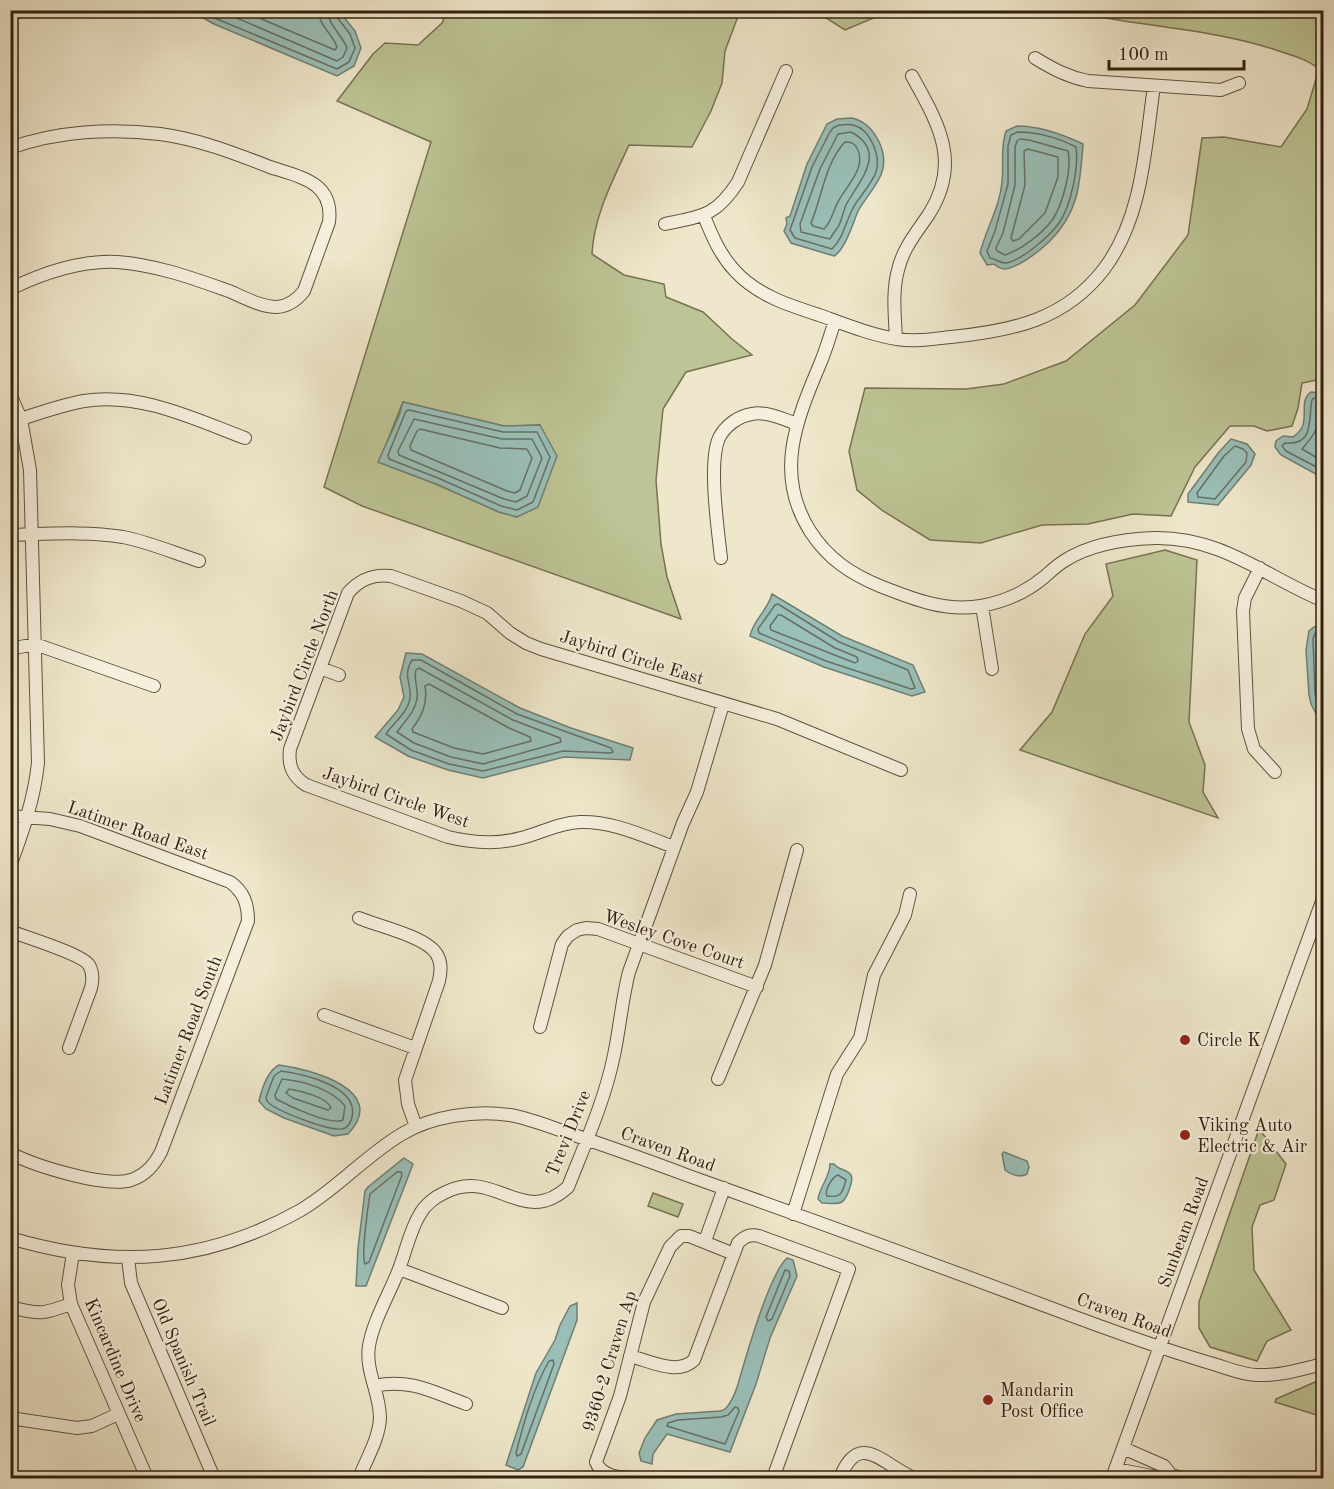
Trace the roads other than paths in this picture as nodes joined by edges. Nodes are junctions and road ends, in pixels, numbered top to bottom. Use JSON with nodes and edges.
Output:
{"nodes":[{"id":1,"x":24,"y":10,"type":"edge"},
{"id":2,"x":10,"y":15,"type":"edge"},
{"id":3,"x":1035,"y":58,"type":"dead end"},
{"id":4,"x":786,"y":71,"type":"dead end"},
{"id":5,"x":912,"y":76,"type":"dead end"},
{"id":6,"x":1239,"y":83,"type":"dead end"},
{"id":7,"x":1154,"y":86,"type":"junction"},
{"id":8,"x":10,"y":148,"type":"edge"},
{"id":9,"x":704,"y":216,"type":"junction"},
{"id":10,"x":665,"y":224,"type":"dead end"},
{"id":11,"x":10,"y":289,"type":"edge"},
{"id":12,"x":835,"y":321,"type":"junction"},
{"id":13,"x":896,"y":339,"type":"junction"},
{"id":14,"x":10,"y":394,"type":"edge"},
{"id":15,"x":21,"y":419,"type":"junction"},
{"id":16,"x":797,"y":424,"type":"junction"},
{"id":17,"x":245,"y":438,"type":"dead end"},
{"id":18,"x":10,"y":535,"type":"edge"},
{"id":19,"x":32,"y":535,"type":"junction"},
{"id":20,"x":722,"y":558,"type":"dead end"},
{"id":21,"x":199,"y":561,"type":"dead end"},
{"id":22,"x":1260,"y":568,"type":"junction"},
{"id":23,"x":360,"y":582,"type":"joint"},
{"id":24,"x":1323,"y":601,"type":"edge"},
{"id":25,"x":982,"y":606,"type":"junction"},
{"id":26,"x":34,"y":644,"type":"junction"},
{"id":27,"x":10,"y":649,"type":"edge"},
{"id":28,"x":320,"y":668,"type":"junction"},
{"id":29,"x":992,"y":669,"type":"dead end"},
{"id":30,"x":339,"y":675,"type":"dead end"},
{"id":31,"x":154,"y":686,"type":"dead end"},
{"id":32,"x":723,"y":704,"type":"junction"},
{"id":33,"x":290,"y":765,"type":"joint"},
{"id":34,"x":901,"y":770,"type":"dead end"},
{"id":35,"x":1275,"y":772,"type":"dead end"},
{"id":36,"x":10,"y":816,"type":"edge"},
{"id":37,"x":29,"y":817,"type":"junction"},
{"id":38,"x":674,"y":847,"type":"junction"},
{"id":39,"x":797,"y":850,"type":"dead end"},
{"id":40,"x":10,"y":866,"type":"edge"},
{"id":41,"x":910,"y":894,"type":"dead end"},
{"id":42,"x":1323,"y":896,"type":"edge"},
{"id":43,"x":244,"y":898,"type":"joint"},
{"id":44,"x":358,"y":918,"type":"dead end"},
{"id":45,"x":10,"y":931,"type":"edge"},
{"id":46,"x":638,"y":943,"type":"junction"},
{"id":47,"x":757,"y":987,"type":"junction"},
{"id":48,"x":324,"y":1015,"type":"dead end"},
{"id":49,"x":540,"y":1027,"type":"dead end"},
{"id":50,"x":69,"y":1048,"type":"dead end"},
{"id":51,"x":415,"y":1048,"type":"junction"},
{"id":52,"x":717,"y":1079,"type":"dead end"},
{"id":53,"x":416,"y":1127,"type":"junction"},
{"id":54,"x":587,"y":1140,"type":"junction"},
{"id":55,"x":10,"y":1153,"type":"edge"},
{"id":56,"x":724,"y":1188,"type":"junction"},
{"id":57,"x":794,"y":1214,"type":"junction"},
{"id":58,"x":10,"y":1238,"type":"edge"},
{"id":59,"x":705,"y":1241,"type":"junction"},
{"id":60,"x":73,"y":1253,"type":"junction"},
{"id":61,"x":734,"y":1254,"type":"junction"},
{"id":62,"x":128,"y":1258,"type":"junction"},
{"id":63,"x":399,"y":1269,"type":"junction"},
{"id":64,"x":71,"y":1304,"type":"junction"},
{"id":65,"x":10,"y":1307,"type":"edge"},
{"id":66,"x":502,"y":1308,"type":"dead end"},
{"id":67,"x":1159,"y":1348,"type":"junction"},
{"id":68,"x":630,"y":1356,"type":"junction"},
{"id":69,"x":1323,"y":1366,"type":"edge"},
{"id":70,"x":374,"y":1386,"type":"junction"},
{"id":71,"x":466,"y":1404,"type":"dead end"},
{"id":72,"x":118,"y":1414,"type":"junction"},
{"id":73,"x":10,"y":1418,"type":"edge"},
{"id":74,"x":1123,"y":1448,"type":"junction"},
{"id":75,"x":1114,"y":1474,"type":"edge"},
{"id":76,"x":1171,"y":1475,"type":"junction"},
{"id":77,"x":364,"y":1477,"type":"edge"},
{"id":78,"x":147,"y":1479,"type":"edge"},
{"id":79,"x":214,"y":1479,"type":"edge"},
{"id":80,"x":647,"y":1479,"type":"edge"},
{"id":81,"x":773,"y":1479,"type":"edge"},
{"id":82,"x":840,"y":1479,"type":"edge"},
{"id":83,"x":914,"y":1479,"type":"edge"},
{"id":84,"x":1183,"y":1479,"type":"edge"}],
"edges":[{"from":1,"to":2,"type":"street"},
{"from":3,"to":7,"type":"street"},
{"from":4,"to":9,"type":"street"},
{"from":5,"to":13,"type":"street"},
{"from":6,"to":7,"type":"street"},
{"from":7,"to":13,"type":"street"},
{"from":8,"to":11,"type":"street"},
{"from":9,"to":10,"type":"street"},
{"from":9,"to":12,"type":"street"},
{"from":12,"to":13,"type":"street"},
{"from":12,"to":16,"type":"street"},
{"from":14,"to":15,"type":"street"},
{"from":15,"to":17,"type":"street"},
{"from":15,"to":19,"type":"street"},
{"from":16,"to":20,"type":"street"},
{"from":16,"to":25,"type":"street"},
{"from":18,"to":19,"type":"street"},
{"from":19,"to":21,"type":"street"},
{"from":19,"to":26,"type":"street"},
{"from":22,"to":24,"type":"street"},
{"from":22,"to":25,"type":"street"},
{"from":22,"to":35,"type":"street"},
{"from":23,"to":28,"type":"street","name":"Jaybird Circle North"},
{"from":23,"to":32,"type":"street","name":"Jaybird Circle East"},
{"from":25,"to":29,"type":"street"},
{"from":26,"to":27,"type":"street"},
{"from":26,"to":31,"type":"street"},
{"from":26,"to":37,"type":"street"},
{"from":28,"to":30,"type":"street"},
{"from":28,"to":33,"type":"street","name":"Jaybird Circle North"},
{"from":32,"to":34,"type":"street","name":"Jaybird Circle East"},
{"from":32,"to":38,"type":"street","name":"Trevi Drive"},
{"from":33,"to":38,"type":"street","name":"Jaybird Circle West"},
{"from":36,"to":37,"type":"street","name":"Latimer Road East"},
{"from":37,"to":40,"type":"street"},
{"from":37,"to":43,"type":"street","name":"Latimer Road East"},
{"from":38,"to":46,"type":"street","name":"Trevi Drive"},
{"from":39,"to":47,"type":"street"},
{"from":41,"to":57,"type":"street"},
{"from":42,"to":67,"type":"street","name":"Sunbeam Road"},
{"from":43,"to":55,"type":"street","name":"Latimer Road South"},
{"from":44,"to":51,"type":"street"},
{"from":45,"to":50,"type":"street"},
{"from":46,"to":47,"type":"street","name":"Wesley Cove Court"},
{"from":46,"to":49,"type":"street","name":"Wesley Cove Court"},
{"from":46,"to":54,"type":"street","name":"Trevi Drive"},
{"from":47,"to":52,"type":"street"},
{"from":48,"to":51,"type":"street"},
{"from":51,"to":53,"type":"street"},
{"from":53,"to":54,"type":"street","name":"Craven Road"},
{"from":53,"to":62,"type":"street","name":"Craven Road"},
{"from":54,"to":56,"type":"street","name":"Craven Road"},
{"from":54,"to":63,"type":"street","name":"Trevi Drive"},
{"from":56,"to":57,"type":"street","name":"Craven Road"},
{"from":56,"to":59,"type":"street"},
{"from":57,"to":67,"type":"street","name":"Craven Road"},
{"from":58,"to":60,"type":"street","name":"Craven Road"},
{"from":59,"to":61,"type":"street","name":"9360-2 Craven Ap"},
{"from":59,"to":68,"type":"street","name":"9360-2 Craven Ap"},
{"from":60,"to":62,"type":"street","name":"Craven Road"},
{"from":60,"to":64,"type":"street","name":"Kincardine Drive"},
{"from":61,"to":68,"type":"street"},
{"from":61,"to":81,"type":"street"},
{"from":62,"to":79,"type":"street","name":"Old Spanish Trail"},
{"from":63,"to":66,"type":"street"},
{"from":63,"to":70,"type":"street","name":"Trevi Drive"},
{"from":64,"to":65,"type":"street"},
{"from":64,"to":72,"type":"street","name":"Kincardine Drive"},
{"from":67,"to":69,"type":"street","name":"Craven Road"},
{"from":67,"to":74,"type":"street","name":"Sunbeam Road"},
{"from":68,"to":80,"type":"street","name":"9360-2 Craven Ap"},
{"from":70,"to":71,"type":"street"},
{"from":70,"to":77,"type":"street","name":"Trevi Drive"},
{"from":72,"to":73,"type":"street"},
{"from":72,"to":78,"type":"street","name":"Kincardine Drive"},
{"from":74,"to":75,"type":"street","name":"Sunbeam Road"},
{"from":74,"to":76,"type":"street"},
{"from":75,"to":76,"type":"street"},
{"from":76,"to":84,"type":"street"},
{"from":82,"to":83,"type":"street"}]}
